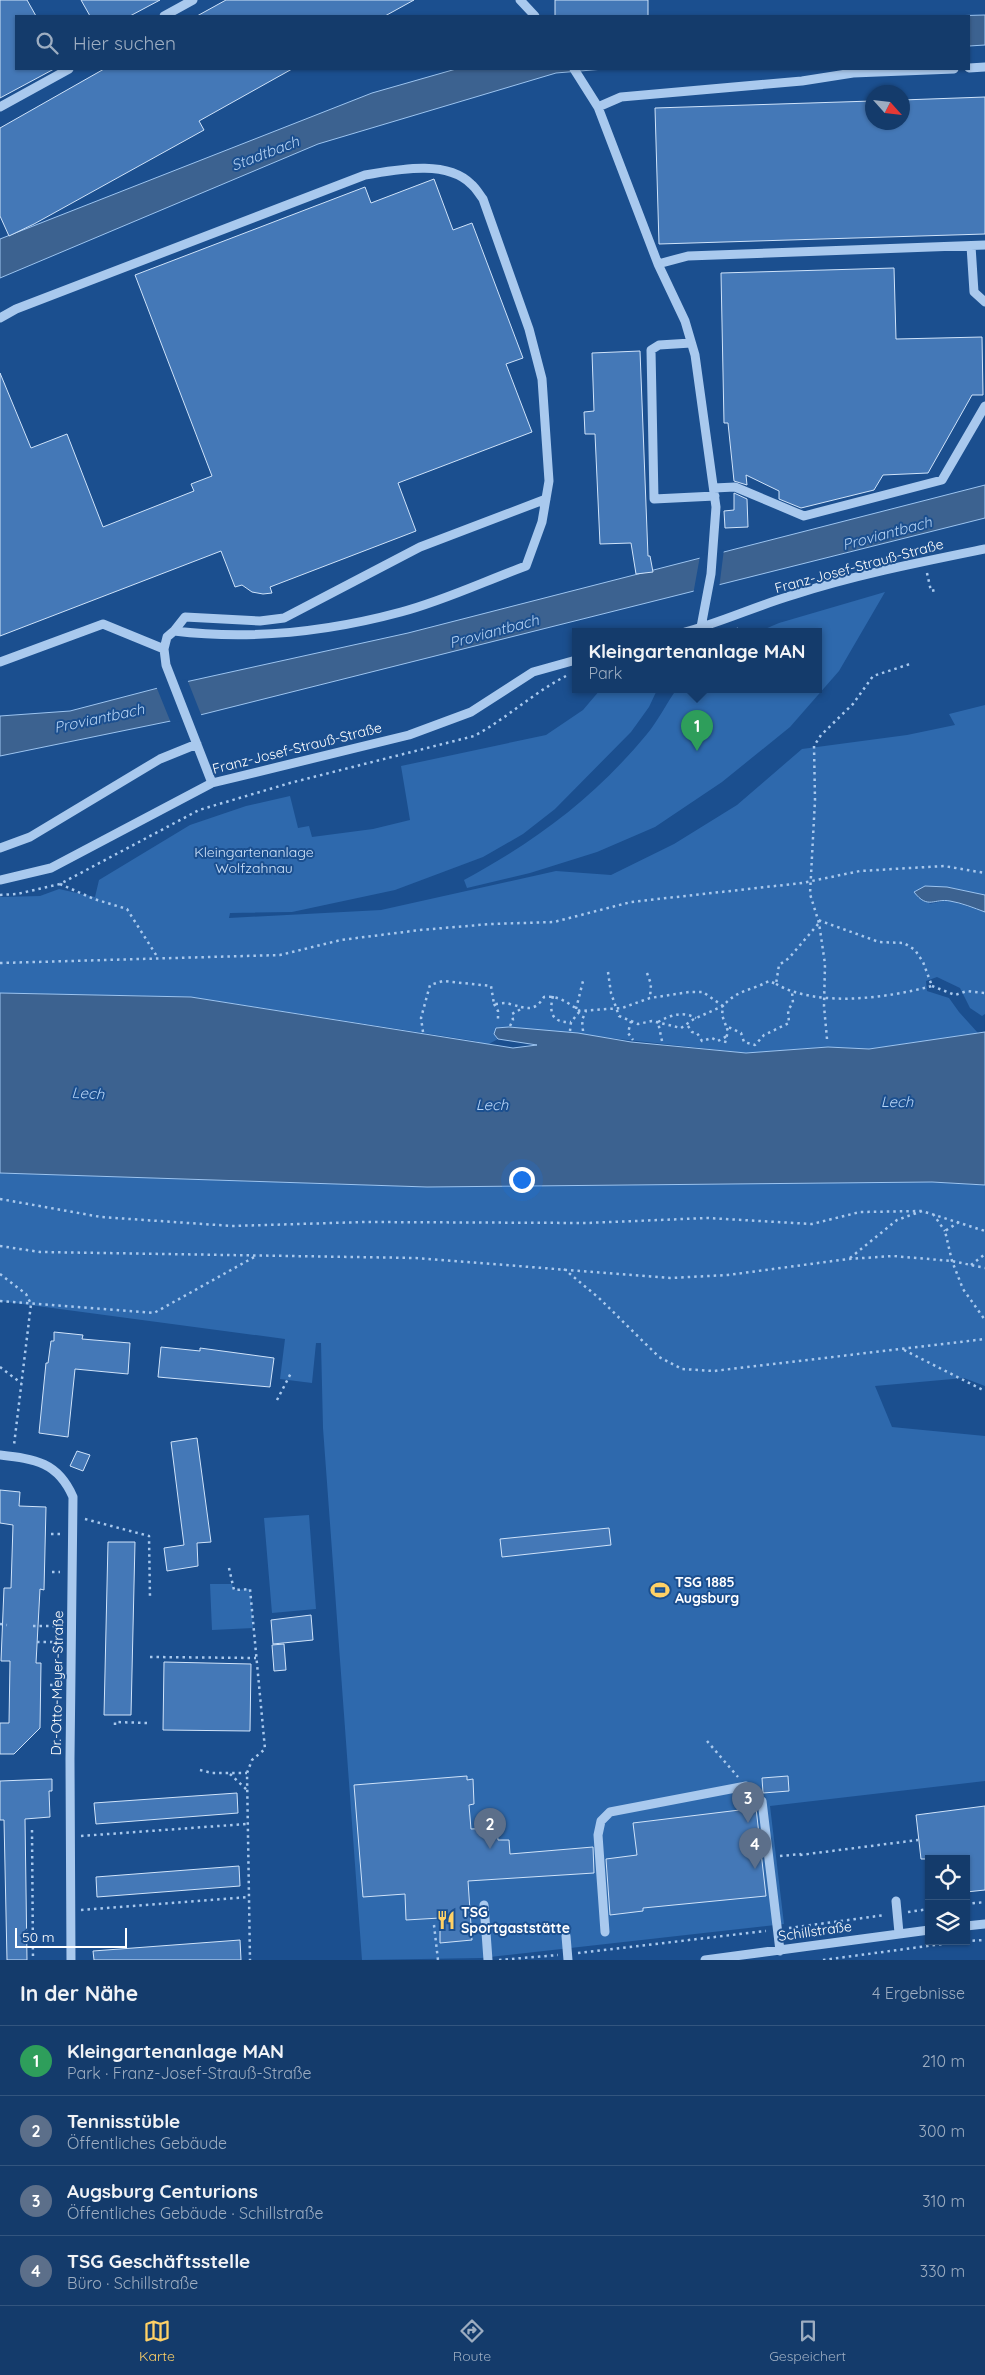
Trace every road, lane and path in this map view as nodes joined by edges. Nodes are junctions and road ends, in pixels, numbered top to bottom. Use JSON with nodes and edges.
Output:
{"nodes":[{"id":1,"x":193,"y":0,"type":"edge"},
{"id":2,"x":520,"y":0,"type":"edge"},
{"id":3,"x":166,"y":15,"type":"edge"},
{"id":4,"x":534,"y":15,"type":"edge"},
{"id":5,"x":970,"y":68,"type":"edge"},
{"id":6,"x":985,"y":68,"type":"edge"},
{"id":7,"x":67,"y":70,"type":"edge"},
{"id":8,"x":575,"y":70,"type":"edge"},
{"id":9,"x":929,"y":70,"type":"edge"},
{"id":10,"x":0,"y":107,"type":"edge"},
{"id":11,"x":598,"y":107,"type":"junction"},
{"id":12,"x":985,"y":245,"type":"edge"},
{"id":13,"x":971,"y":246,"type":"junction"},
{"id":14,"x":658,"y":264,"type":"junction"},
{"id":15,"x":985,"y":302,"type":"edge"},
{"id":16,"x":0,"y":318,"type":"edge"},
{"id":17,"x":691,"y":343,"type":"junction"},
{"id":18,"x":985,"y":406,"type":"edge"},
{"id":19,"x":715,"y":492,"type":"junction"},
{"id":20,"x":546,"y":499,"type":"junction"},
{"id":21,"x":985,"y":549,"type":"edge"},
{"id":22,"x":926,"y":567,"type":"dead end"},
{"id":23,"x":936,"y":590,"type":"dead end"},
{"id":24,"x":701,"y":627,"type":"junction"},
{"id":25,"x":698,"y":628,"type":"edge"},
{"id":26,"x":174,"y":631,"type":"junction"},
{"id":27,"x":164,"y":649,"type":"junction"},
{"id":28,"x":572,"y":661,"type":"edge"},
{"id":29,"x":0,"y":662,"type":"edge"},
{"id":30,"x":910,"y":664,"type":"dead end"},
{"id":31,"x":568,"y":675,"type":"dead end"},
{"id":32,"x":197,"y":744,"type":"junction"},
{"id":33,"x":212,"y":783,"type":"junction"},
{"id":34,"x":0,"y":848,"type":"edge"},
{"id":35,"x":985,"y":873,"type":"edge"},
{"id":36,"x":0,"y":880,"type":"edge"},
{"id":37,"x":810,"y":882,"type":"junction"},
{"id":38,"x":60,"y":884,"type":"junction"},
{"id":39,"x":0,"y":894,"type":"edge"},
{"id":40,"x":819,"y":922,"type":"junction"},
{"id":41,"x":158,"y":958,"type":"junction"},
{"id":42,"x":0,"y":963,"type":"edge"},
{"id":43,"x":608,"y":972,"type":"dead end"},
{"id":44,"x":647,"y":973,"type":"dead end"},
{"id":45,"x":583,"y":981,"type":"dead end"},
{"id":46,"x":776,"y":984,"type":"junction"},
{"id":47,"x":932,"y":986,"type":"junction"},
{"id":48,"x":792,"y":992,"type":"junction"},
{"id":49,"x":985,"y":994,"type":"edge"},
{"id":50,"x":553,"y":996,"type":"junction"},
{"id":51,"x":824,"y":997,"type":"junction"},
{"id":52,"x":650,"y":998,"type":"junction"},
{"id":53,"x":494,"y":1004,"type":"junction"},
{"id":54,"x":723,"y":1006,"type":"junction"},
{"id":55,"x":520,"y":1009,"type":"junction"},
{"id":56,"x":615,"y":1009,"type":"junction"},
{"id":57,"x":578,"y":1010,"type":"junction"},
{"id":58,"x":586,"y":1011,"type":"junction"},
{"id":59,"x":696,"y":1018,"type":"junction"},
{"id":60,"x":631,"y":1021,"type":"junction"},
{"id":61,"x":498,"y":1022,"type":"dead end"},
{"id":62,"x":571,"y":1022,"type":"junction"},
{"id":63,"x":658,"y":1022,"type":"junction"},
{"id":64,"x":510,"y":1026,"type":"dead end"},
{"id":65,"x":688,"y":1026,"type":"junction"},
{"id":66,"x":726,"y":1026,"type":"junction"},
{"id":67,"x":583,"y":1030,"type":"dead end"},
{"id":68,"x":570,"y":1031,"type":"dead end"},
{"id":69,"x":424,"y":1032,"type":"dead end"},
{"id":70,"x":727,"y":1036,"type":"junction"},
{"id":71,"x":827,"y":1039,"type":"dead end"},
{"id":72,"x":633,"y":1040,"type":"dead end"},
{"id":73,"x":662,"y":1041,"type":"dead end"},
{"id":74,"x":725,"y":1043,"type":"dead end"},
{"id":75,"x":0,"y":1199,"type":"edge"},
{"id":76,"x":922,"y":1211,"type":"junction"},
{"id":77,"x":933,"y":1214,"type":"junction"},
{"id":78,"x":959,"y":1222,"type":"junction"},
{"id":79,"x":945,"y":1231,"type":"junction"},
{"id":80,"x":985,"y":1231,"type":"edge"},
{"id":81,"x":0,"y":1246,"type":"edge"},
{"id":82,"x":985,"y":1254,"type":"edge"},
{"id":83,"x":256,"y":1256,"type":"junction"},
{"id":84,"x":848,"y":1259,"type":"junction"},
{"id":85,"x":952,"y":1261,"type":"junction"},
{"id":86,"x":971,"y":1265,"type":"junction"},
{"id":87,"x":563,"y":1268,"type":"junction"},
{"id":88,"x":985,"y":1268,"type":"edge"},
{"id":89,"x":0,"y":1274,"type":"edge"},
{"id":90,"x":0,"y":1301,"type":"edge"},
{"id":91,"x":32,"y":1304,"type":"junction"},
{"id":92,"x":985,"y":1320,"type":"edge"},
{"id":93,"x":985,"y":1338,"type":"edge"},
{"id":94,"x":903,"y":1350,"type":"junction"},
{"id":95,"x":0,"y":1367,"type":"edge"},
{"id":96,"x":291,"y":1373,"type":"dead end"},
{"id":97,"x":20,"y":1383,"type":"junction"},
{"id":98,"x":985,"y":1390,"type":"edge"},
{"id":99,"x":277,"y":1400,"type":"dead end"},
{"id":100,"x":0,"y":1455,"type":"edge"},
{"id":101,"x":13,"y":1456,"type":"junction"},
{"id":102,"x":74,"y":1516,"type":"junction"},
{"id":103,"x":229,"y":1568,"type":"dead end"},
{"id":104,"x":150,"y":1598,"type":"dead end"},
{"id":105,"x":0,"y":1624,"type":"edge"},
{"id":106,"x":7,"y":1625,"type":"dead end"},
{"id":107,"x":33,"y":1626,"type":"dead end"},
{"id":108,"x":71,"y":1627,"type":"junction"},
{"id":109,"x":37,"y":1642,"type":"dead end"},
{"id":110,"x":71,"y":1642,"type":"junction"},
{"id":111,"x":150,"y":1657,"type":"dead end"},
{"id":112,"x":256,"y":1658,"type":"junction"},
{"id":113,"x":147,"y":1723,"type":"dead end"},
{"id":114,"x":115,"y":1725,"type":"dead end"},
{"id":115,"x":707,"y":1741,"type":"dead end"},
{"id":116,"x":200,"y":1770,"type":"dead end"},
{"id":117,"x":228,"y":1773,"type":"junction"},
{"id":118,"x":247,"y":1773,"type":"junction"},
{"id":119,"x":746,"y":1786,"type":"joint"},
{"id":120,"x":247,"y":1790,"type":"junction"},
{"id":121,"x":762,"y":1801,"type":"dead end"},
{"id":122,"x":246,"y":1824,"type":"junction"},
{"id":123,"x":32,"y":1830,"type":"dead end"},
{"id":124,"x":70,"y":1836,"type":"junction"},
{"id":125,"x":918,"y":1840,"type":"dead end"},
{"id":126,"x":769,"y":1858,"type":"junction"},
{"id":127,"x":249,"y":1898,"type":"junction"},
{"id":128,"x":896,"y":1901,"type":"dead end"},
{"id":129,"x":985,"y":1902,"type":"edge"},
{"id":130,"x":970,"y":1904,"type":"edge"},
{"id":131,"x":484,"y":1905,"type":"dead end"},
{"id":132,"x":925,"y":1910,"type":"edge"},
{"id":133,"x":70,"y":1911,"type":"junction"},
{"id":134,"x":897,"y":1914,"type":"junction"},
{"id":135,"x":985,"y":1924,"type":"edge"},
{"id":136,"x":434,"y":1925,"type":"dead end"},
{"id":137,"x":970,"y":1926,"type":"edge"},
{"id":138,"x":777,"y":1930,"type":"junction"},
{"id":139,"x":925,"y":1930,"type":"edge"},
{"id":140,"x":605,"y":1932,"type":"dead end"},
{"id":141,"x":899,"y":1933,"type":"junction"},
{"id":142,"x":566,"y":1936,"type":"dead end"},
{"id":143,"x":985,"y":1940,"type":"edge"},
{"id":144,"x":970,"y":1941,"type":"edge"},
{"id":145,"x":936,"y":1945,"type":"edge"},
{"id":146,"x":780,"y":1950,"type":"junction"},
{"id":147,"x":568,"y":1957,"type":"edge"},
{"id":148,"x":33,"y":1960,"type":"edge"},
{"id":149,"x":71,"y":1960,"type":"edge"},
{"id":150,"x":250,"y":1960,"type":"edge"},
{"id":151,"x":438,"y":1960,"type":"edge"},
{"id":152,"x":488,"y":1960,"type":"edge"},
{"id":153,"x":499,"y":1960,"type":"edge"},
{"id":154,"x":705,"y":1960,"type":"edge"},
{"id":155,"x":822,"y":1960,"type":"edge"}],
"edges":[{"from":1,"to":3,"type":"street"},
{"from":2,"to":4,"type":"street"},
{"from":5,"to":6,"type":"street"},
{"from":7,"to":10,"type":"street"},
{"from":8,"to":11,"type":"street"},
{"from":9,"to":11,"type":"street"},
{"from":11,"to":14,"type":"street"},
{"from":12,"to":13,"type":"street"},
{"from":13,"to":14,"type":"street"},
{"from":13,"to":15,"type":"street"},
{"from":14,"to":17,"type":"street"},
{"from":16,"to":20,"type":"street"},
{"from":17,"to":19,"type":"street"},
{"from":17,"to":19,"type":"street"},
{"from":18,"to":19,"type":"street"},
{"from":19,"to":24,"type":"street"},
{"from":20,"to":26,"type":"street"},
{"from":20,"to":26,"type":"street"},
{"from":21,"to":24,"type":"street","name":"Franz-Josef-Strauß-Straße"},
{"from":22,"to":23,"type":"path"},
{"from":24,"to":25,"type":"street","name":"Franz-Josef-Strauß-Straße"},
{"from":26,"to":27,"type":"street"},
{"from":27,"to":29,"type":"street"},
{"from":27,"to":32,"type":"street"},
{"from":28,"to":33,"type":"street","name":"Franz-Josef-Strauß-Straße"},
{"from":30,"to":37,"type":"path"},
{"from":31,"to":38,"type":"path"},
{"from":32,"to":33,"type":"street"},
{"from":32,"to":34,"type":"street"},
{"from":33,"to":36,"type":"street","name":"Franz-Josef-Strauß-Straße"},
{"from":35,"to":37,"type":"path"},
{"from":37,"to":40,"type":"path"},
{"from":37,"to":41,"type":"path"},
{"from":38,"to":39,"type":"path"},
{"from":38,"to":41,"type":"path"},
{"from":40,"to":46,"type":"path"},
{"from":40,"to":47,"type":"path"},
{"from":40,"to":51,"type":"path"},
{"from":41,"to":42,"type":"path"},
{"from":43,"to":56,"type":"path"},
{"from":44,"to":52,"type":"path"},
{"from":45,"to":57,"type":"path"},
{"from":46,"to":48,"type":"path"},
{"from":46,"to":54,"type":"path"},
{"from":47,"to":49,"type":"path"},
{"from":47,"to":51,"type":"path"},
{"from":48,"to":51,"type":"path"},
{"from":48,"to":66,"type":"path"},
{"from":50,"to":55,"type":"path"},
{"from":50,"to":57,"type":"path"},
{"from":50,"to":62,"type":"path"},
{"from":51,"to":71,"type":"path"},
{"from":52,"to":54,"type":"path"},
{"from":52,"to":56,"type":"path"},
{"from":53,"to":55,"type":"path"},
{"from":53,"to":61,"type":"path"},
{"from":53,"to":69,"type":"path"},
{"from":54,"to":59,"type":"path"},
{"from":54,"to":66,"type":"path"},
{"from":55,"to":64,"type":"path"},
{"from":56,"to":58,"type":"path"},
{"from":56,"to":60,"type":"path"},
{"from":57,"to":58,"type":"path"},
{"from":57,"to":62,"type":"path"},
{"from":58,"to":67,"type":"path"},
{"from":59,"to":63,"type":"path"},
{"from":59,"to":65,"type":"path"},
{"from":60,"to":63,"type":"path"},
{"from":60,"to":72,"type":"path"},
{"from":62,"to":68,"type":"path"},
{"from":63,"to":65,"type":"path"},
{"from":63,"to":73,"type":"path"},
{"from":65,"to":70,"type":"path"},
{"from":66,"to":70,"type":"path"},
{"from":70,"to":74,"type":"path"},
{"from":75,"to":76,"type":"path"},
{"from":76,"to":77,"type":"path"},
{"from":76,"to":84,"type":"path"},
{"from":77,"to":78,"type":"path"},
{"from":77,"to":79,"type":"path"},
{"from":78,"to":79,"type":"path"},
{"from":78,"to":80,"type":"path"},
{"from":79,"to":85,"type":"path"},
{"from":81,"to":83,"type":"path"},
{"from":82,"to":86,"type":"path"},
{"from":83,"to":87,"type":"path"},
{"from":83,"to":91,"type":"path"},
{"from":84,"to":85,"type":"path"},
{"from":84,"to":87,"type":"path"},
{"from":85,"to":86,"type":"path"},
{"from":85,"to":92,"type":"path"},
{"from":86,"to":88,"type":"path"},
{"from":87,"to":94,"type":"path"},
{"from":89,"to":91,"type":"path"},
{"from":90,"to":91,"type":"path"},
{"from":91,"to":97,"type":"path"},
{"from":93,"to":94,"type":"path"},
{"from":94,"to":98,"type":"path"},
{"from":95,"to":97,"type":"path"},
{"from":96,"to":99,"type":"path"},
{"from":97,"to":101,"type":"path"},
{"from":100,"to":101,"type":"street","name":"Dr.-Otto-Meyer-Straße"},
{"from":101,"to":102,"type":"street","name":"Dr.-Otto-Meyer-Straße"},
{"from":102,"to":104,"type":"path"},
{"from":102,"to":108,"type":"street","name":"Dr.-Otto-Meyer-Straße"},
{"from":103,"to":112,"type":"path"},
{"from":105,"to":106,"type":"path"},
{"from":107,"to":108,"type":"path"},
{"from":108,"to":110,"type":"street","name":"Dr.-Otto-Meyer-Straße"},
{"from":109,"to":110,"type":"path"},
{"from":110,"to":124,"type":"street","name":"Dr.-Otto-Meyer-Straße"},
{"from":111,"to":112,"type":"path"},
{"from":112,"to":118,"type":"path"},
{"from":113,"to":114,"type":"path"},
{"from":115,"to":119,"type":"path"},
{"from":116,"to":117,"type":"path"},
{"from":117,"to":118,"type":"path"},
{"from":117,"to":120,"type":"path"},
{"from":118,"to":120,"type":"path"},
{"from":119,"to":140,"type":"street"},
{"from":120,"to":122,"type":"path"},
{"from":121,"to":126,"type":"street"},
{"from":122,"to":124,"type":"path"},
{"from":122,"to":127,"type":"path"},
{"from":123,"to":148,"type":"path"},
{"from":124,"to":133,"type":"street","name":"Dr.-Otto-Meyer-Straße"},
{"from":125,"to":126,"type":"path"},
{"from":126,"to":138,"type":"street"},
{"from":127,"to":133,"type":"path"},
{"from":127,"to":150,"type":"path"},
{"from":128,"to":134,"type":"street"},
{"from":129,"to":130,"type":"path"},
{"from":131,"to":152,"type":"street"},
{"from":132,"to":134,"type":"path"},
{"from":133,"to":149,"type":"street","name":"Dr.-Otto-Meyer-Straße"},
{"from":134,"to":138,"type":"path"},
{"from":134,"to":141,"type":"street"},
{"from":135,"to":137,"type":"street"},
{"from":136,"to":151,"type":"path"},
{"from":138,"to":146,"type":"street"},
{"from":138,"to":147,"type":"path"},
{"from":139,"to":141,"type":"street","name":"Schillstraße"},
{"from":141,"to":146,"type":"street","name":"Schillstraße"},
{"from":142,"to":147,"type":"street"},
{"from":143,"to":144,"type":"path"},
{"from":145,"to":155,"type":"path"},
{"from":146,"to":154,"type":"street","name":"Schillstraße"},
{"from":147,"to":153,"type":"path"}]}
